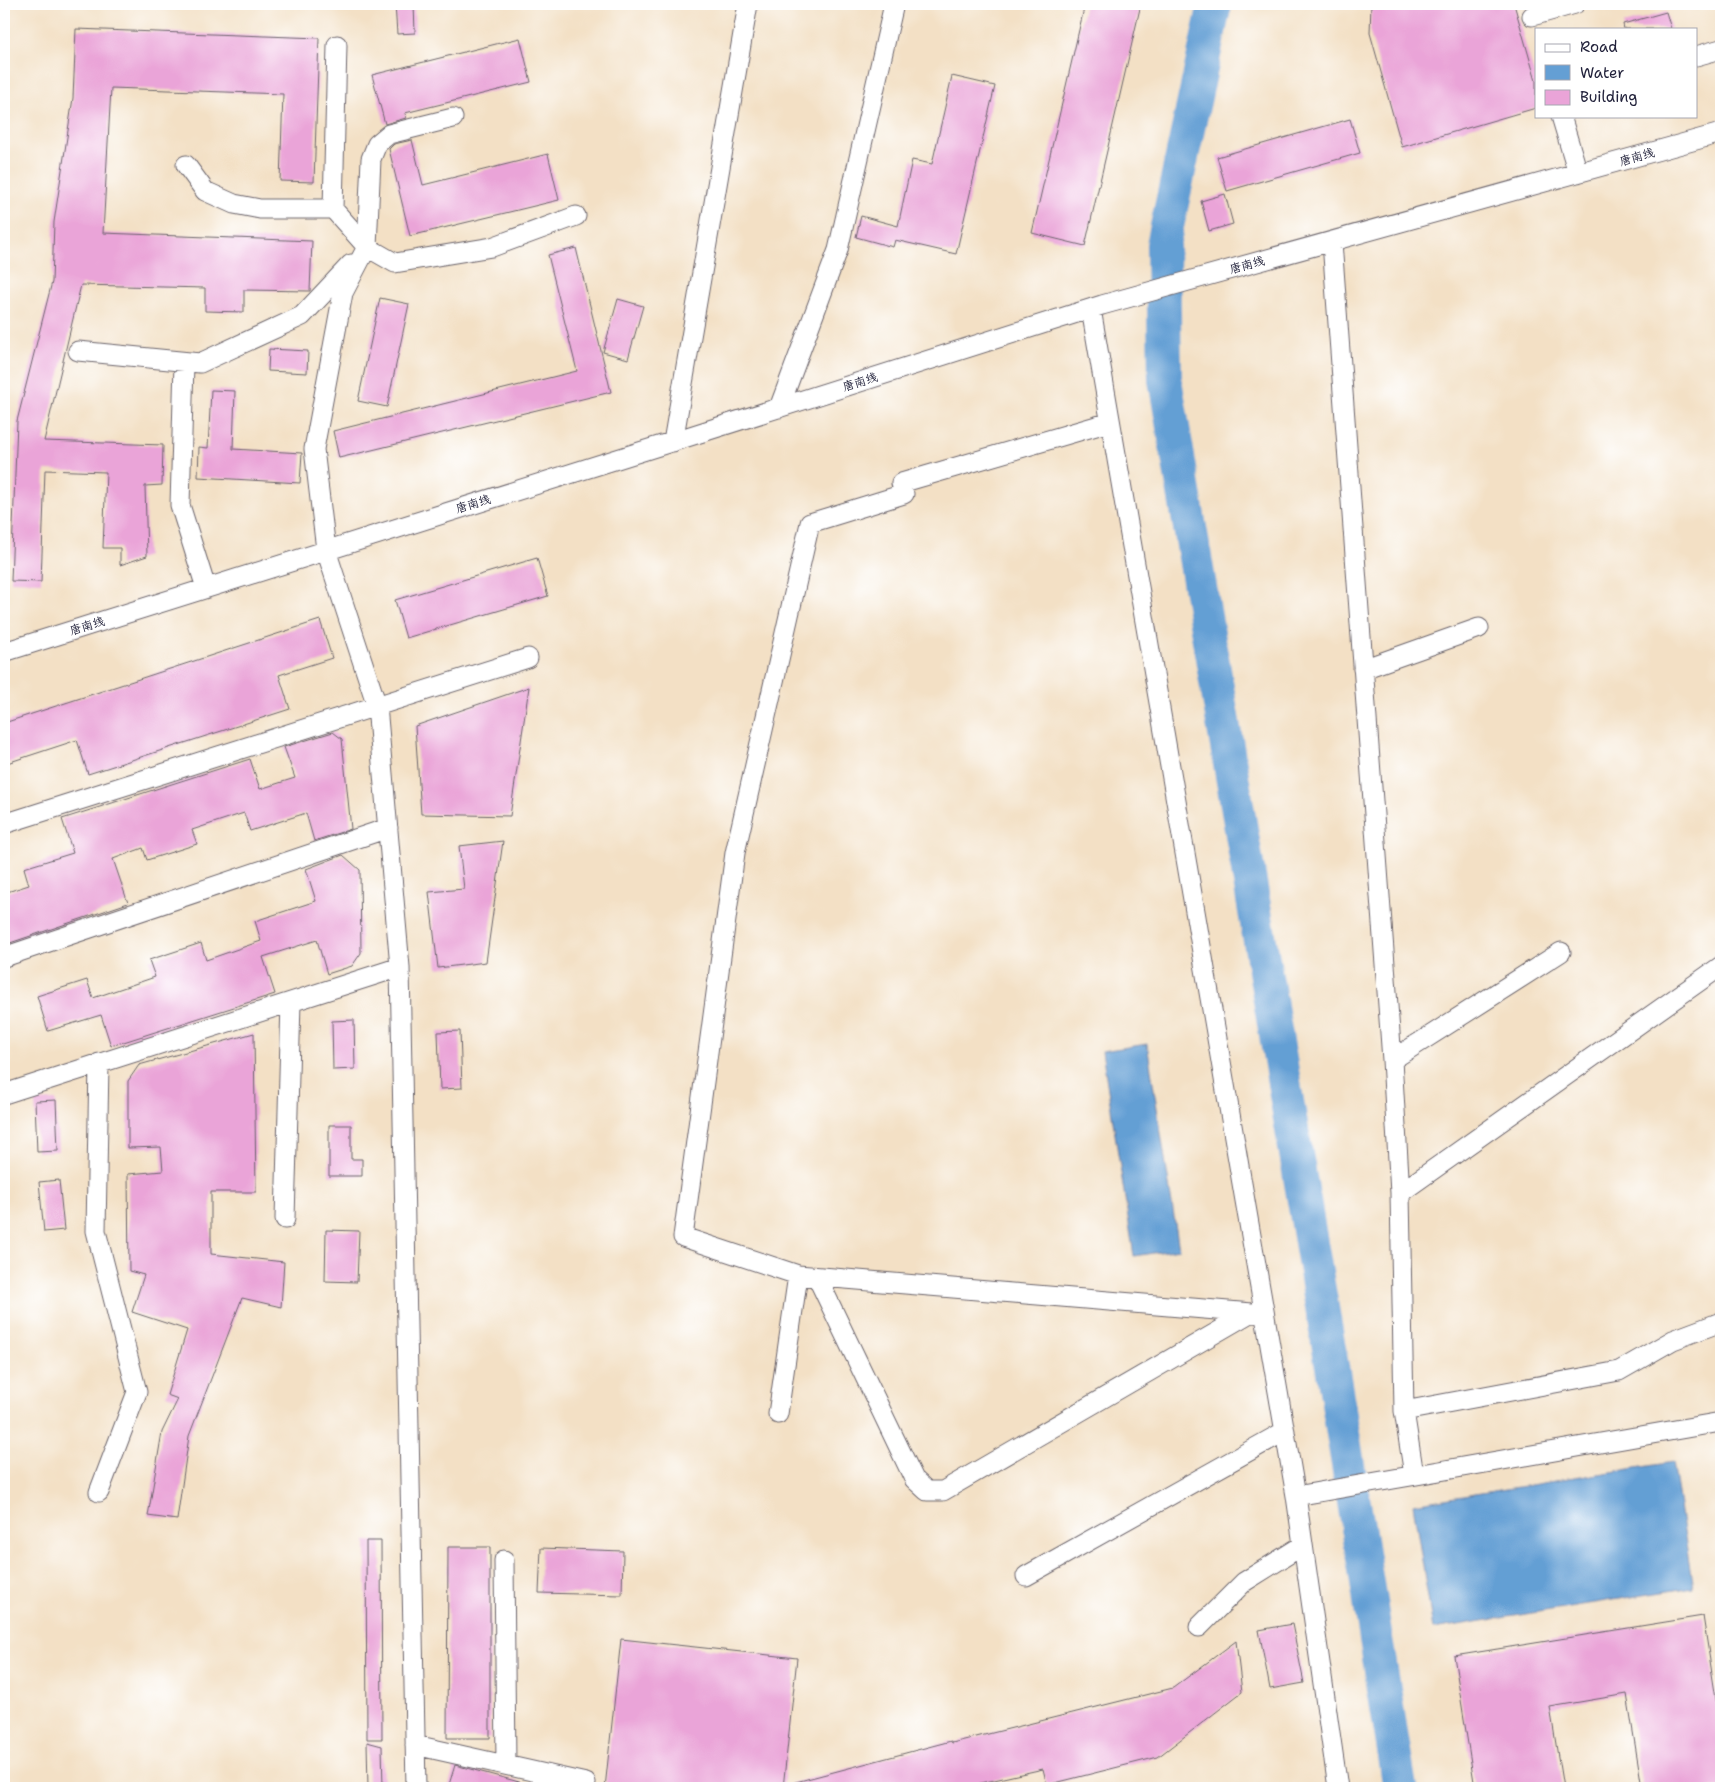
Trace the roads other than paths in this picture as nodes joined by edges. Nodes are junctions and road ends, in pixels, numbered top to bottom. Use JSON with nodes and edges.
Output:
{"nodes":[{"id":1,"x":748,"y":4,"type":"edge"},
{"id":2,"x":894,"y":4,"type":"edge"},
{"id":3,"x":1575,"y":4,"type":"edge"},
{"id":4,"x":1533,"y":16,"type":"edge"},
{"id":5,"x":337,"y":45,"type":"dead end"},
{"id":6,"x":1721,"y":49,"type":"edge"},
{"id":7,"x":1698,"y":55,"type":"edge"},
{"id":8,"x":452,"y":118,"type":"dead end"},
{"id":9,"x":1562,"y":118,"type":"edge"},
{"id":10,"x":1721,"y":133,"type":"edge"},
{"id":11,"x":186,"y":165,"type":"dead end"},
{"id":12,"x":1578,"y":173,"type":"junction"},
{"id":13,"x":333,"y":209,"type":"junction"},
{"id":14,"x":576,"y":216,"type":"dead end"},
{"id":15,"x":1332,"y":242,"type":"junction"},
{"id":16,"x":367,"y":247,"type":"junction"},
{"id":17,"x":1096,"y":307,"type":"junction"},
{"id":18,"x":78,"y":351,"type":"dead end"},
{"id":19,"x":184,"y":363,"type":"junction"},
{"id":20,"x":779,"y":408,"type":"junction"},
{"id":21,"x":1110,"y":422,"type":"junction"},
{"id":22,"x":673,"y":442,"type":"junction"},
{"id":23,"x":326,"y":550,"type":"junction"},
{"id":24,"x":206,"y":588,"type":"junction"},
{"id":25,"x":1479,"y":628,"type":"dead end"},
{"id":26,"x":4,"y":652,"type":"edge"},
{"id":27,"x":528,"y":658,"type":"dead end"},
{"id":28,"x":1364,"y":669,"type":"junction"},
{"id":29,"x":377,"y":706,"type":"junction"},
{"id":30,"x":4,"y":824,"type":"edge"},
{"id":31,"x":388,"y":828,"type":"junction"},
{"id":32,"x":1561,"y":952,"type":"dead end"},
{"id":33,"x":4,"y":957,"type":"edge"},
{"id":34,"x":1721,"y":966,"type":"edge"},
{"id":35,"x":400,"y":967,"type":"junction"},
{"id":36,"x":291,"y":1002,"type":"junction"},
{"id":37,"x":1392,"y":1060,"type":"junction"},
{"id":38,"x":99,"y":1063,"type":"junction"},
{"id":39,"x":4,"y":1094,"type":"edge"},
{"id":40,"x":1400,"y":1193,"type":"junction"},
{"id":41,"x":285,"y":1219,"type":"dead end"},
{"id":42,"x":798,"y":1275,"type":"junction"},
{"id":43,"x":817,"y":1277,"type":"junction"},
{"id":44,"x":1257,"y":1314,"type":"junction"},
{"id":45,"x":1721,"y":1322,"type":"edge"},
{"id":46,"x":1404,"y":1411,"type":"junction"},
{"id":47,"x":778,"y":1414,"type":"dead end"},
{"id":48,"x":1721,"y":1422,"type":"edge"},
{"id":49,"x":1285,"y":1432,"type":"junction"},
{"id":50,"x":1414,"y":1475,"type":"junction"},
{"id":51,"x":100,"y":1492,"type":"dead end"},
{"id":52,"x":1296,"y":1496,"type":"junction"},
{"id":53,"x":1303,"y":1545,"type":"junction"},
{"id":54,"x":504,"y":1560,"type":"dead end"},
{"id":55,"x":1026,"y":1576,"type":"dead end"},
{"id":56,"x":1199,"y":1627,"type":"dead end"},
{"id":57,"x":415,"y":1745,"type":"junction"},
{"id":58,"x":506,"y":1765,"type":"junction"},
{"id":59,"x":586,"y":1783,"type":"dead end"},
{"id":60,"x":416,"y":1788,"type":"edge"},
{"id":61,"x":1338,"y":1788,"type":"edge"}],
"edges":[{"from":1,"to":22,"type":"street"},
{"from":2,"to":20,"type":"street"},
{"from":3,"to":4,"type":"street"},
{"from":5,"to":13,"type":"street"},
{"from":6,"to":7,"type":"street"},
{"from":8,"to":16,"type":"street"},
{"from":9,"to":12,"type":"street"},
{"from":10,"to":12,"type":"street","name":"唐南线"},
{"from":11,"to":13,"type":"street"},
{"from":12,"to":15,"type":"street","name":"唐南线"},
{"from":13,"to":16,"type":"street"},
{"from":14,"to":16,"type":"street"},
{"from":15,"to":17,"type":"street","name":"唐南线"},
{"from":15,"to":28,"type":"street"},
{"from":16,"to":19,"type":"street"},
{"from":16,"to":23,"type":"street"},
{"from":17,"to":20,"type":"street","name":"唐南线"},
{"from":17,"to":21,"type":"street"},
{"from":18,"to":19,"type":"street"},
{"from":19,"to":24,"type":"street"},
{"from":20,"to":22,"type":"street","name":"唐南线"},
{"from":21,"to":42,"type":"street"},
{"from":21,"to":44,"type":"street"},
{"from":22,"to":23,"type":"street","name":"唐南线"},
{"from":23,"to":24,"type":"street","name":"唐南线"},
{"from":23,"to":29,"type":"street"},
{"from":24,"to":26,"type":"street","name":"唐南线"},
{"from":25,"to":28,"type":"street"},
{"from":27,"to":29,"type":"street"},
{"from":28,"to":37,"type":"street"},
{"from":29,"to":30,"type":"street"},
{"from":29,"to":31,"type":"street"},
{"from":31,"to":33,"type":"street"},
{"from":31,"to":35,"type":"street"},
{"from":32,"to":37,"type":"street"},
{"from":34,"to":40,"type":"street"},
{"from":35,"to":36,"type":"street"},
{"from":35,"to":57,"type":"street"},
{"from":36,"to":38,"type":"street"},
{"from":36,"to":41,"type":"street"},
{"from":37,"to":40,"type":"street"},
{"from":38,"to":39,"type":"street"},
{"from":38,"to":51,"type":"street"},
{"from":40,"to":46,"type":"street"},
{"from":42,"to":43,"type":"street"},
{"from":42,"to":47,"type":"street"},
{"from":43,"to":44,"type":"street"},
{"from":43,"to":44,"type":"street"},
{"from":44,"to":49,"type":"street"},
{"from":45,"to":46,"type":"street"},
{"from":46,"to":50,"type":"street"},
{"from":48,"to":50,"type":"street"},
{"from":49,"to":52,"type":"street"},
{"from":49,"to":55,"type":"street"},
{"from":50,"to":52,"type":"street"},
{"from":52,"to":53,"type":"street"},
{"from":53,"to":56,"type":"street"},
{"from":53,"to":61,"type":"street"},
{"from":54,"to":58,"type":"street"},
{"from":57,"to":58,"type":"street"},
{"from":57,"to":60,"type":"street"},
{"from":58,"to":59,"type":"street"}]}
